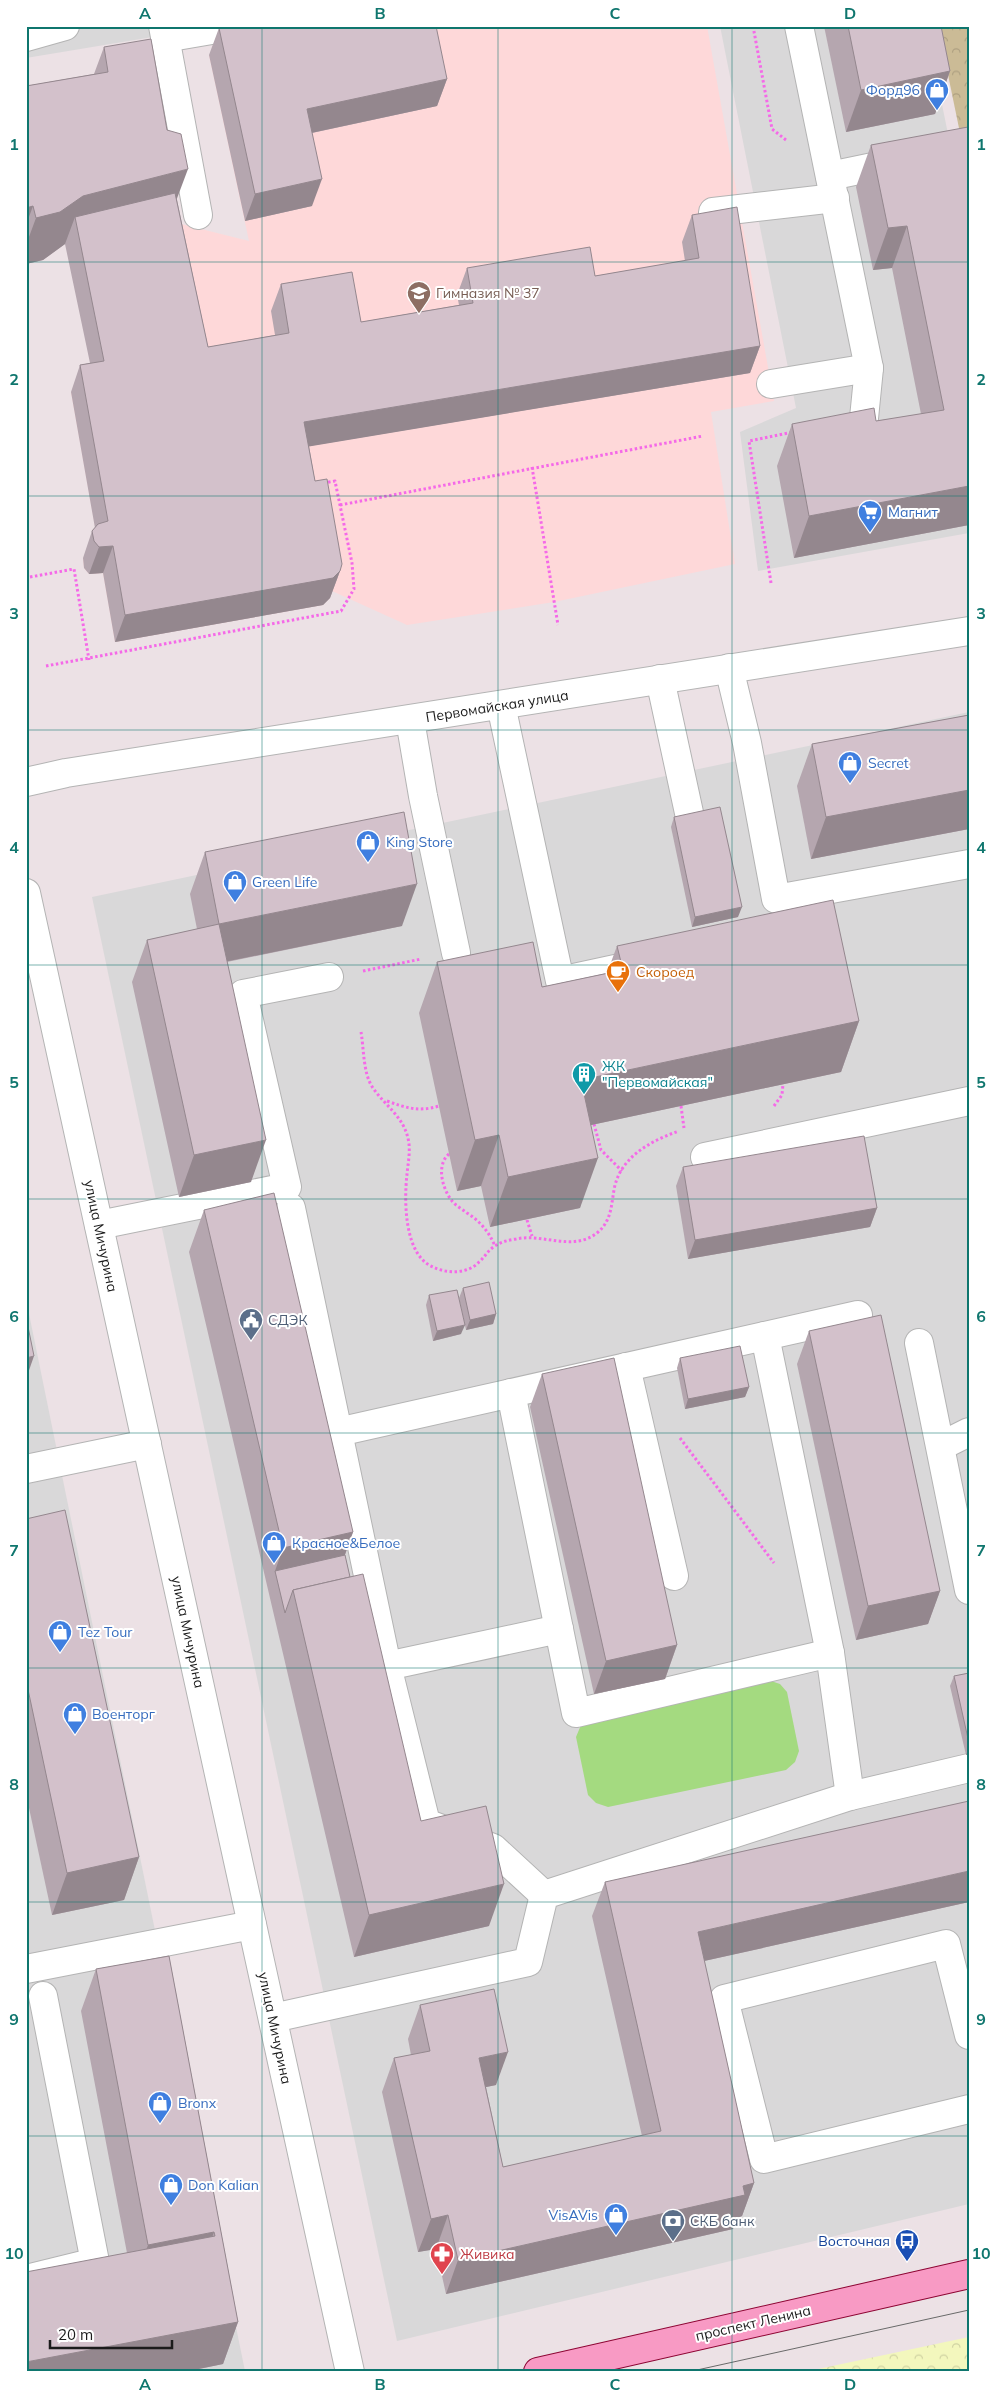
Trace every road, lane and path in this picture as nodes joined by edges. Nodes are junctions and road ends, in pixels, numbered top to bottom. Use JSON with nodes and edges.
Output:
{"nodes":[{"id":1,"x":235,"y":26,"type":"edge"},
{"id":2,"x":799,"y":26,"type":"edge"},
{"id":3,"x":63,"y":27,"type":"edge"},
{"id":4,"x":164,"y":32,"type":"edge"},
{"id":5,"x":26,"y":37,"type":"edge"},
{"id":6,"x":969,"y":147,"type":"edge"},
{"id":7,"x":833,"y":187,"type":"junction"},
{"id":8,"x":713,"y":212,"type":"edge"},
{"id":9,"x":198,"y":215,"type":"dead end"},
{"id":10,"x":869,"y":368,"type":"junction"},
{"id":11,"x":771,"y":384,"type":"dead end"},
{"id":12,"x":864,"y":418,"type":"edge"},
{"id":13,"x":797,"y":431,"type":"edge"},
{"id":14,"x":703,"y":436,"type":"dead end"},
{"id":15,"x":532,"y":467,"type":"junction"},
{"id":16,"x":318,"y":484,"type":"edge"},
{"id":17,"x":340,"y":505,"type":"junction"},
{"id":18,"x":30,"y":577,"type":"dead end"},
{"id":19,"x":771,"y":582,"type":"dead end"},
{"id":20,"x":558,"y":625,"type":"dead end"},
{"id":21,"x":969,"y":631,"type":"edge"},
{"id":22,"x":88,"y":660,"type":"junction"},
{"id":23,"x":46,"y":666,"type":"dead end"},
{"id":24,"x":729,"y":668,"type":"junction"},
{"id":25,"x":660,"y":679,"type":"junction"},
{"id":26,"x":501,"y":705,"type":"junction"},
{"id":27,"x":410,"y":720,"type":"junction"},
{"id":28,"x":26,"y":782,"type":"edge"},
{"id":29,"x":691,"y":822,"type":"edge"},
{"id":30,"x":969,"y":864,"type":"edge"},
{"id":31,"x":26,"y":892,"type":"edge"},
{"id":32,"x":456,"y":953,"type":"joint"},
{"id":33,"x":634,"y":965,"type":"edge"},
{"id":34,"x":330,"y":977,"type":"joint"},
{"id":35,"x":361,"y":1032,"type":"dead end"},
{"id":36,"x":783,"y":1084,"type":"edge"},
{"id":37,"x":385,"y":1100,"type":"junction"},
{"id":38,"x":969,"y":1101,"type":"edge"},
{"id":39,"x":439,"y":1106,"type":"dead end"},
{"id":40,"x":681,"y":1106,"type":"edge"},
{"id":41,"x":769,"y":1108,"type":"dead end"},
{"id":42,"x":594,"y":1124,"type":"edge"},
{"id":43,"x":692,"y":1130,"type":"dead end"},
{"id":44,"x":685,"y":1131,"type":"junction"},
{"id":45,"x":449,"y":1154,"type":"dead end"},
{"id":46,"x":705,"y":1157,"type":"dead end"},
{"id":47,"x":622,"y":1171,"type":"junction"},
{"id":48,"x":291,"y":1208,"type":"dead end"},
{"id":49,"x":527,"y":1220,"type":"edge"},
{"id":50,"x":99,"y":1225,"type":"junction"},
{"id":51,"x":532,"y":1236,"type":"junction"},
{"id":52,"x":495,"y":1246,"type":"junction"},
{"id":53,"x":858,"y":1315,"type":"dead end"},
{"id":54,"x":765,"y":1336,"type":"junction"},
{"id":55,"x":919,"y":1343,"type":"dead end"},
{"id":56,"x":626,"y":1367,"type":"junction"},
{"id":57,"x":511,"y":1393,"type":"junction"},
{"id":58,"x":674,"y":1431,"type":"dead end"},
{"id":59,"x":338,"y":1432,"type":"junction"},
{"id":60,"x":969,"y":1432,"type":"edge"},
{"id":61,"x":147,"y":1444,"type":"junction"},
{"id":62,"x":941,"y":1446,"type":"junction"},
{"id":63,"x":26,"y":1469,"type":"edge"},
{"id":64,"x":776,"y":1566,"type":"dead end"},
{"id":65,"x":674,"y":1576,"type":"dead end"},
{"id":66,"x":969,"y":1590,"type":"edge"},
{"id":67,"x":559,"y":1629,"type":"junction"},
{"id":68,"x":830,"y":1653,"type":"junction"},
{"id":69,"x":387,"y":1666,"type":"junction"},
{"id":70,"x":969,"y":1768,"type":"edge"},
{"id":71,"x":850,"y":1796,"type":"junction"},
{"id":72,"x":544,"y":1895,"type":"junction"},
{"id":73,"x":252,"y":1925,"type":"junction"},
{"id":74,"x":26,"y":1969,"type":"edge"},
{"id":75,"x":43,"y":1996,"type":"dead end"},
{"id":76,"x":273,"y":2018,"type":"junction"},
{"id":77,"x":969,"y":2035,"type":"edge"},
{"id":78,"x":969,"y":2109,"type":"edge"},
{"id":79,"x":969,"y":2274,"type":"edge"},
{"id":80,"x":26,"y":2279,"type":"edge"},
{"id":81,"x":969,"y":2370,"type":"edge"},
{"id":82,"x":350,"y":2372,"type":"edge"},
{"id":83,"x":538,"y":2372,"type":"edge"},
{"id":84,"x":963,"y":2372,"type":"edge"}],
"edges":[{"from":1,"to":4,"type":"street"},
{"from":2,"to":7,"type":"street"},
{"from":3,"to":5,"type":"street"},
{"from":4,"to":9,"type":"street"},
{"from":6,"to":7,"type":"street"},
{"from":7,"to":8,"type":"street"},
{"from":7,"to":10,"type":"street"},
{"from":10,"to":11,"type":"street"},
{"from":10,"to":12,"type":"street"},
{"from":13,"to":19,"type":"path"},
{"from":14,"to":15,"type":"path"},
{"from":15,"to":17,"type":"path"},
{"from":15,"to":20,"type":"path"},
{"from":16,"to":17,"type":"path"},
{"from":17,"to":22,"type":"path"},
{"from":18,"to":22,"type":"path"},
{"from":21,"to":24,"type":"street","name":"Первомайская улица"},
{"from":22,"to":23,"type":"path"},
{"from":24,"to":25,"type":"street","name":"Первомайская улица"},
{"from":24,"to":30,"type":"street"},
{"from":25,"to":26,"type":"street","name":"Первомайская улица"},
{"from":25,"to":29,"type":"street"},
{"from":26,"to":27,"type":"street","name":"Первомайская улица"},
{"from":26,"to":33,"type":"street"},
{"from":27,"to":28,"type":"street","name":"Первомайская улица"},
{"from":27,"to":32,"type":"street"},
{"from":31,"to":50,"type":"street","name":"улица Мичурина"},
{"from":32,"to":34,"type":"path"},
{"from":34,"to":50,"type":"street"},
{"from":35,"to":37,"type":"path"},
{"from":36,"to":41,"type":"path"},
{"from":37,"to":39,"type":"path"},
{"from":37,"to":52,"type":"path"},
{"from":38,"to":46,"type":"street"},
{"from":40,"to":44,"type":"path"},
{"from":42,"to":47,"type":"path"},
{"from":43,"to":44,"type":"path"},
{"from":44,"to":47,"type":"path"},
{"from":45,"to":52,"type":"path"},
{"from":47,"to":51,"type":"path"},
{"from":48,"to":59,"type":"street"},
{"from":49,"to":51,"type":"path"},
{"from":50,"to":61,"type":"street","name":"улица Мичурина"},
{"from":51,"to":52,"type":"path"},
{"from":53,"to":54,"type":"street"},
{"from":54,"to":56,"type":"street"},
{"from":54,"to":68,"type":"street"},
{"from":55,"to":62,"type":"street"},
{"from":56,"to":57,"type":"street"},
{"from":56,"to":65,"type":"street"},
{"from":57,"to":59,"type":"street"},
{"from":57,"to":67,"type":"street"},
{"from":58,"to":64,"type":"path"},
{"from":59,"to":69,"type":"street"},
{"from":60,"to":62,"type":"street"},
{"from":61,"to":63,"type":"street"},
{"from":61,"to":73,"type":"street","name":"улица Мичурина"},
{"from":62,"to":66,"type":"street"},
{"from":67,"to":68,"type":"street"},
{"from":67,"to":69,"type":"street"},
{"from":68,"to":71,"type":"street"},
{"from":69,"to":72,"type":"street"},
{"from":70,"to":71,"type":"street"},
{"from":71,"to":72,"type":"street"},
{"from":72,"to":76,"type":"street"},
{"from":73,"to":74,"type":"street"},
{"from":73,"to":76,"type":"street","name":"улица Мичурина"},
{"from":75,"to":80,"type":"street"},
{"from":76,"to":82,"type":"street","name":"улица Мичурина"},
{"from":77,"to":78,"type":"street"},
{"from":79,"to":83,"type":"main road","name":"проспект Ленина"},
{"from":81,"to":84,"type":"path"}]}
